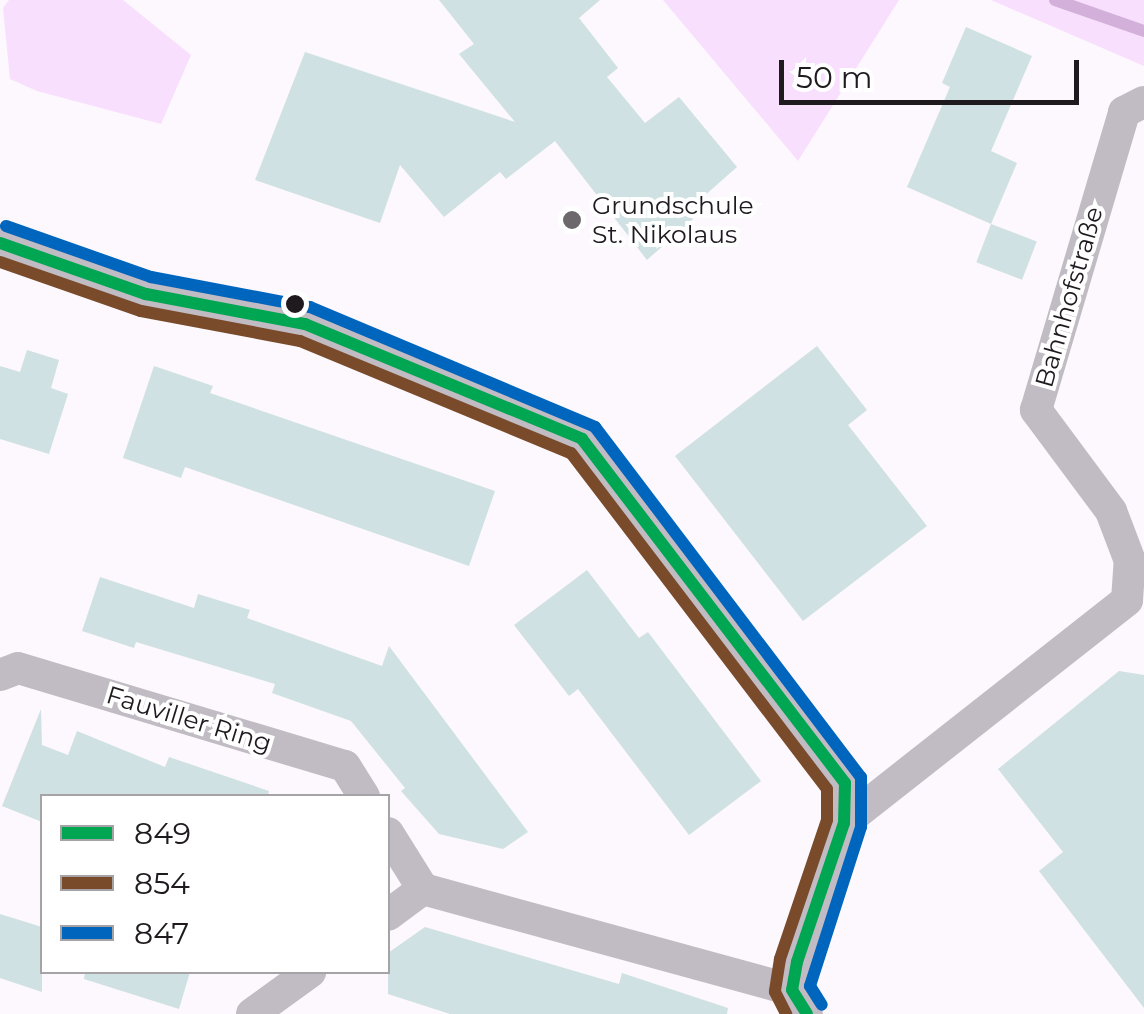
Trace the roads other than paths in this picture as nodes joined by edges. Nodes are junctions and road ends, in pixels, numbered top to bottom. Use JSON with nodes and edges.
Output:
{"nodes":[{"id":1,"x":1144,"y":102,"type":"edge"},
{"id":2,"x":0,"y":243,"type":"edge"},
{"id":3,"x":1135,"y":602,"type":"edge"},
{"id":4,"x":0,"y":676,"type":"edge"},
{"id":5,"x":363,"y":794,"type":"edge"},
{"id":6,"x":844,"y":824,"type":"junction"},
{"id":7,"x":390,"y":837,"type":"edge"},
{"id":8,"x":423,"y":889,"type":"junction"},
{"id":9,"x":390,"y":914,"type":"edge"},
{"id":10,"x":307,"y":974,"type":"edge"},
{"id":11,"x":800,"y":1002,"type":"edge"},
{"id":12,"x":252,"y":1014,"type":"edge"}],
"edges":[{"from":1,"to":3,"type":"street","name":"Bahnhofstraße"},
{"from":2,"to":6,"type":"street"},
{"from":3,"to":6,"type":"street","name":"Bahnhofstraße"},
{"from":4,"to":5,"type":"street","name":"Fauviller Ring"},
{"from":6,"to":11,"type":"street"},
{"from":7,"to":8,"type":"street"},
{"from":8,"to":9,"type":"street"},
{"from":8,"to":11,"type":"street"},
{"from":10,"to":12,"type":"street"}]}
